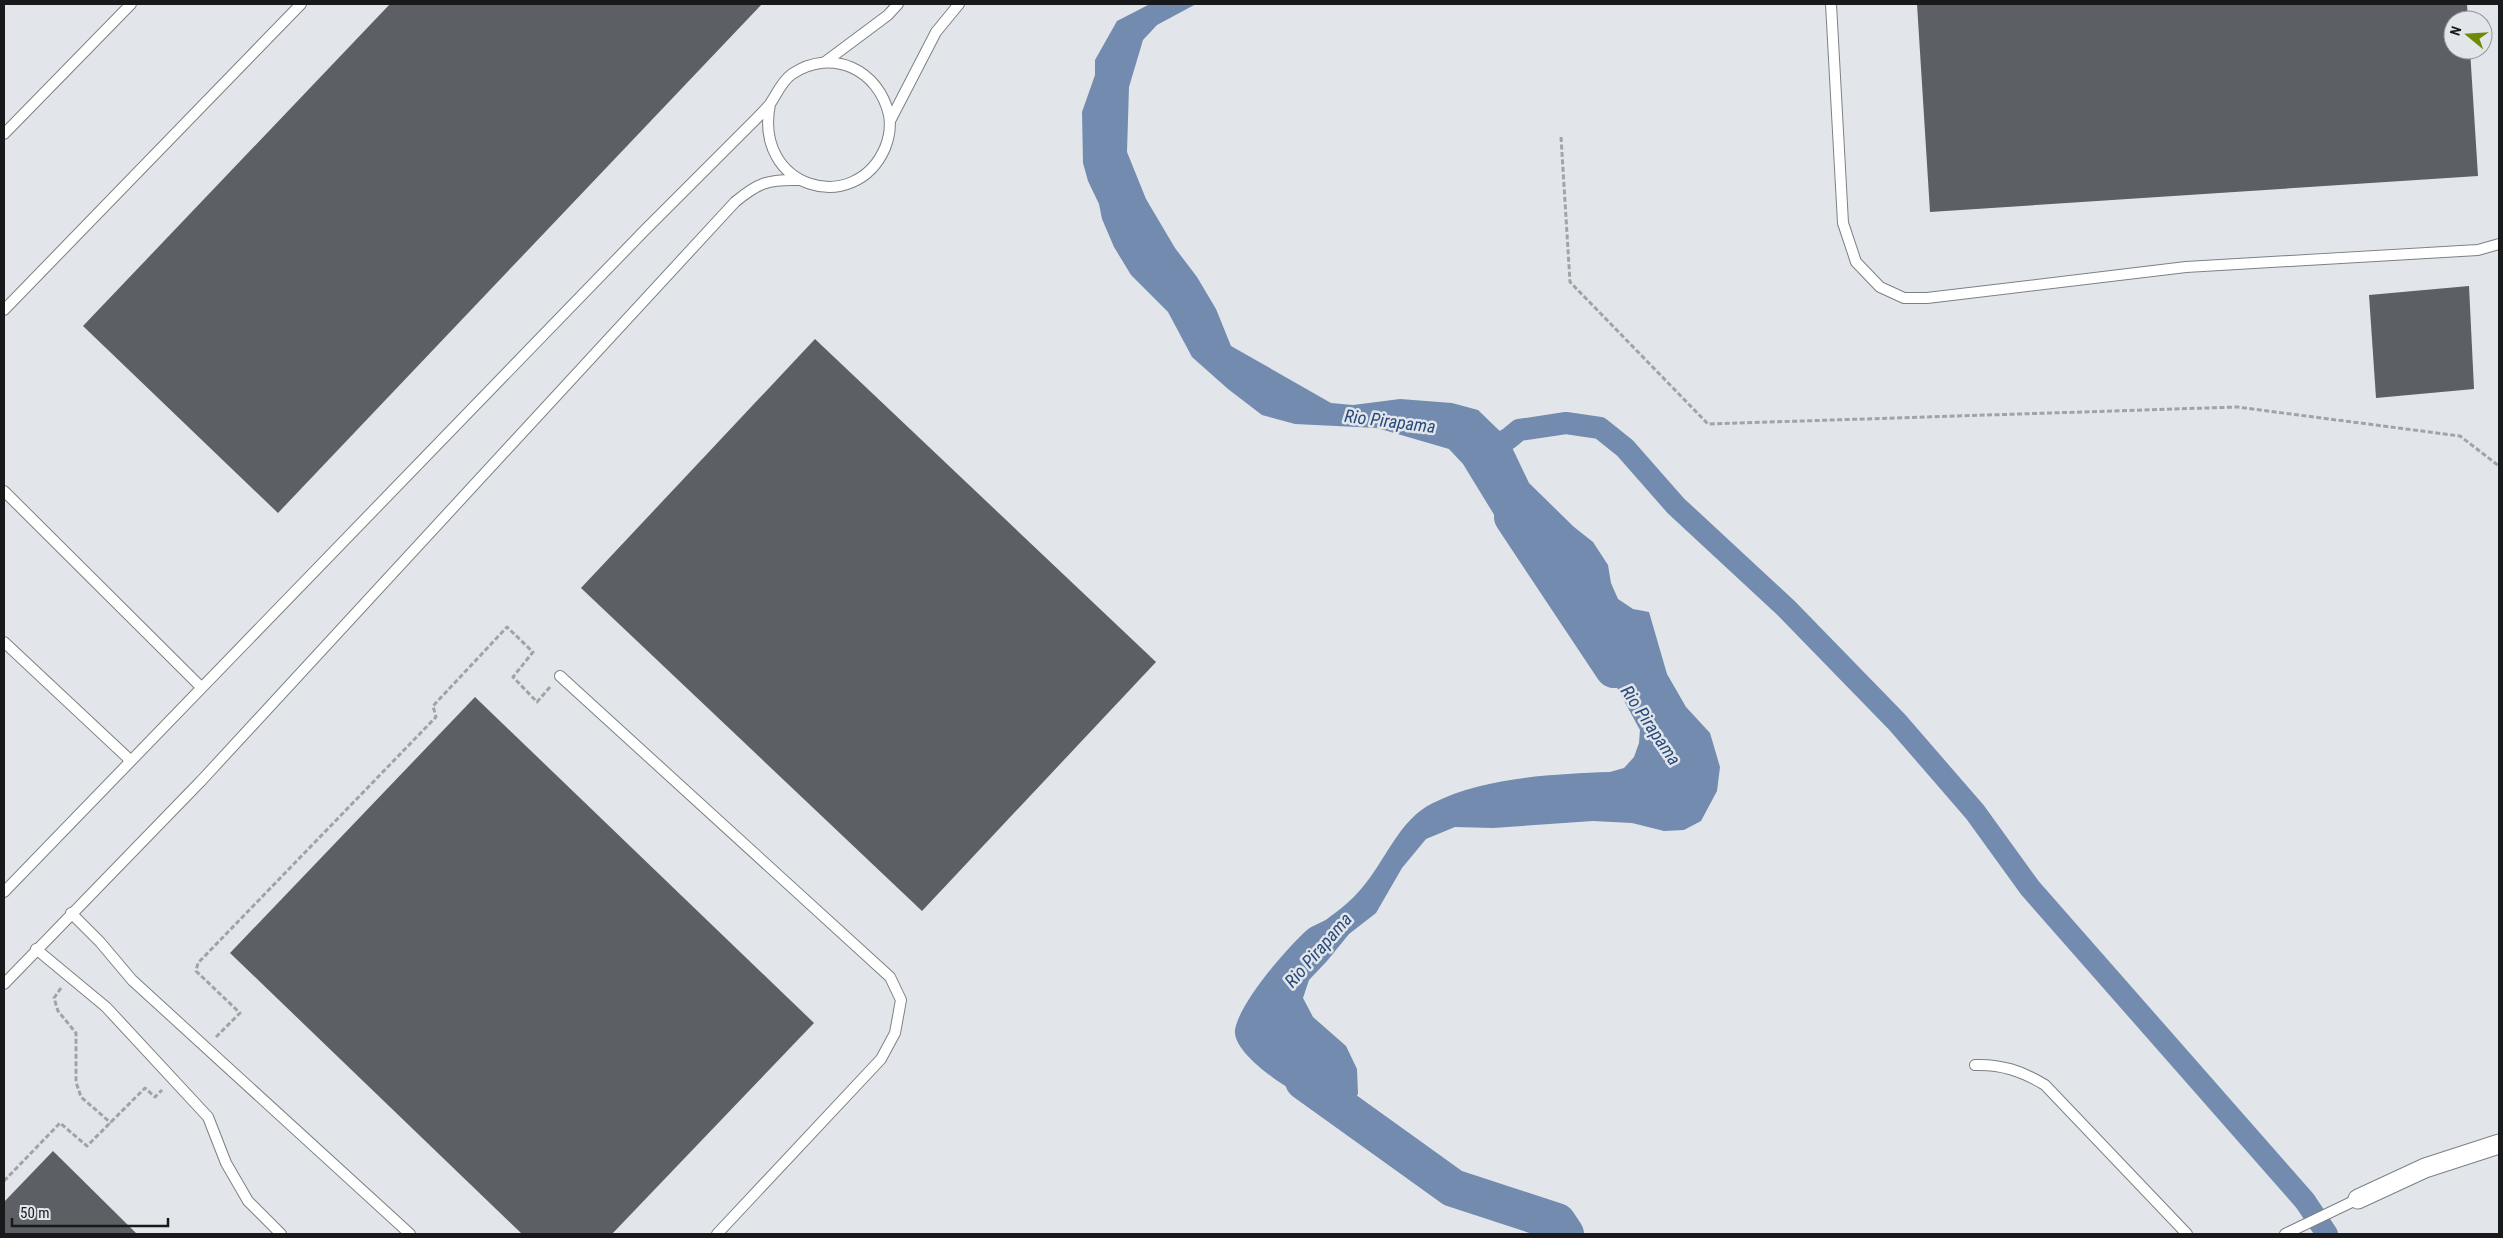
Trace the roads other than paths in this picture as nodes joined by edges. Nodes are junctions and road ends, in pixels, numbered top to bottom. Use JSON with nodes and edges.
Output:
{"nodes":[{"id":1,"x":132,"y":4,"type":"edge"},
{"id":2,"x":301,"y":4,"type":"edge"},
{"id":3,"x":898,"y":4,"type":"edge"},
{"id":4,"x":959,"y":4,"type":"edge"},
{"id":5,"x":1831,"y":4,"type":"edge"},
{"id":6,"x":825,"y":62,"type":"junction"},
{"id":7,"x":770,"y":104,"type":"junction"},
{"id":8,"x":890,"y":121,"type":"junction"},
{"id":9,"x":4,"y":134,"type":"edge"},
{"id":10,"x":799,"y":180,"type":"junction"},
{"id":11,"x":2499,"y":244,"type":"edge"},
{"id":12,"x":4,"y":310,"type":"edge"},
{"id":13,"x":4,"y":491,"type":"edge"},
{"id":14,"x":4,"y":642,"type":"edge"},
{"id":15,"x":560,"y":676,"type":"road end"},
{"id":16,"x":201,"y":686,"type":"junction"},
{"id":17,"x":130,"y":760,"type":"junction"},
{"id":18,"x":4,"y":892,"type":"edge"},
{"id":19,"x":72,"y":913,"type":"junction"},
{"id":20,"x":36,"y":950,"type":"junction"},
{"id":21,"x":4,"y":984,"type":"edge"},
{"id":22,"x":1975,"y":1065,"type":"dead end"},
{"id":23,"x":2499,"y":1144,"type":"edge"},
{"id":24,"x":2358,"y":1199,"type":"joint"},
{"id":25,"x":281,"y":1234,"type":"edge"},
{"id":26,"x":410,"y":1234,"type":"edge"},
{"id":27,"x":717,"y":1234,"type":"edge"},
{"id":28,"x":2187,"y":1234,"type":"edge"},
{"id":29,"x":2285,"y":1234,"type":"edge"}],
"edges":[{"from":1,"to":9,"type":"lane"},
{"from":2,"to":12,"type":"lane"},
{"from":3,"to":6,"type":"lane"},
{"from":4,"to":8,"type":"lane"},
{"from":5,"to":11,"type":"lane"},
{"from":6,"to":7,"type":"lane"},
{"from":6,"to":8,"type":"lane"},
{"from":7,"to":10,"type":"lane"},
{"from":7,"to":16,"type":"lane"},
{"from":8,"to":10,"type":"lane"},
{"from":10,"to":19,"type":"lane"},
{"from":13,"to":16,"type":"lane"},
{"from":14,"to":17,"type":"lane"},
{"from":15,"to":27,"type":"lane"},
{"from":16,"to":17,"type":"lane"},
{"from":17,"to":18,"type":"lane"},
{"from":19,"to":20,"type":"lane"},
{"from":19,"to":26,"type":"lane"},
{"from":20,"to":21,"type":"lane"},
{"from":20,"to":25,"type":"lane"},
{"from":22,"to":28,"type":"lane"},
{"from":23,"to":24,"type":"street"},
{"from":24,"to":29,"type":"lane"}]}
